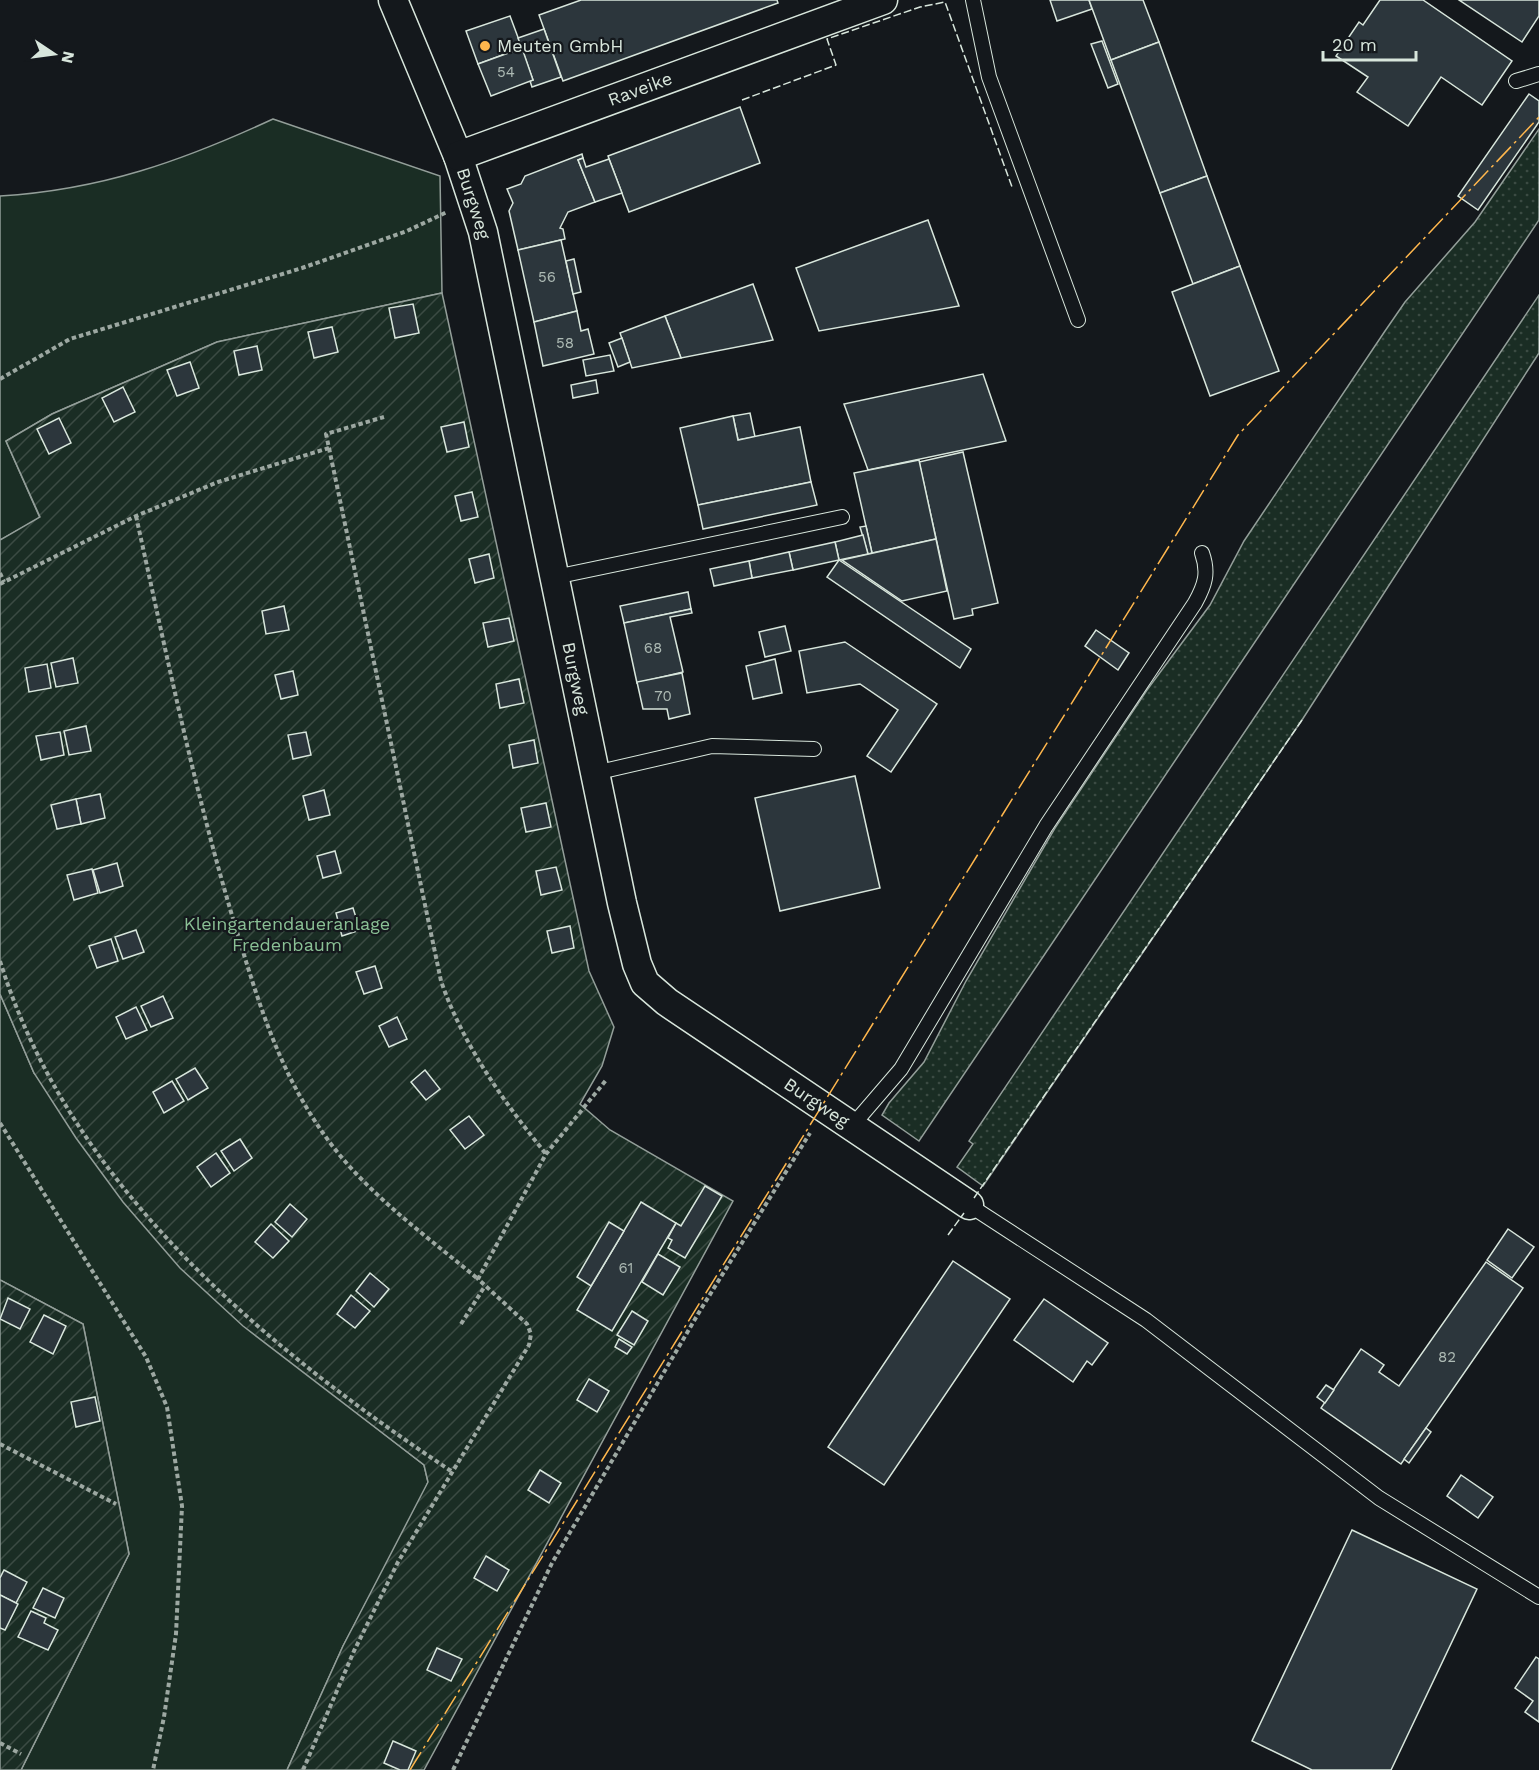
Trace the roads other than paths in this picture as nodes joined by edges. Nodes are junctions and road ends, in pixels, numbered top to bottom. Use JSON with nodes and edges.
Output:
{"nodes":[{"id":1,"x":393,"y":0,"type":"edge"},
{"id":2,"x":883,"y":0,"type":"edge"},
{"id":3,"x":973,"y":0,"type":"edge"},
{"id":4,"x":815,"y":11,"type":"edge"},
{"id":5,"x":1539,"y":74,"type":"edge"},
{"id":6,"x":1516,"y":81,"type":"dead end"},
{"id":7,"x":458,"y":156,"type":"junction"},
{"id":8,"x":1078,"y":320,"type":"dead end"},
{"id":9,"x":842,"y":517,"type":"dead end"},
{"id":10,"x":1202,"y":553,"type":"dead end"},
{"id":11,"x":555,"y":577,"type":"junction"},
{"id":12,"x":814,"y":749,"type":"dead end"},
{"id":13,"x":595,"y":773,"type":"junction"},
{"id":14,"x":852,"y":1126,"type":"junction"},
{"id":15,"x":969,"y":1205,"type":"joint"},
{"id":16,"x":1539,"y":1597,"type":"edge"}],
"edges":[{"from":1,"to":7,"type":"street","name":"Burgweg"},
{"from":2,"to":4,"type":"street","name":"Raveike"},
{"from":3,"to":8,"type":"lane"},
{"from":4,"to":7,"type":"street","name":"Raveike"},
{"from":5,"to":6,"type":"lane"},
{"from":7,"to":11,"type":"street","name":"Burgweg"},
{"from":9,"to":11,"type":"lane"},
{"from":10,"to":14,"type":"lane"},
{"from":11,"to":13,"type":"street","name":"Burgweg"},
{"from":12,"to":13,"type":"lane"},
{"from":13,"to":14,"type":"street","name":"Burgweg"},
{"from":14,"to":15,"type":"street","name":"Burgweg"},
{"from":15,"to":16,"type":"lane"}]}
